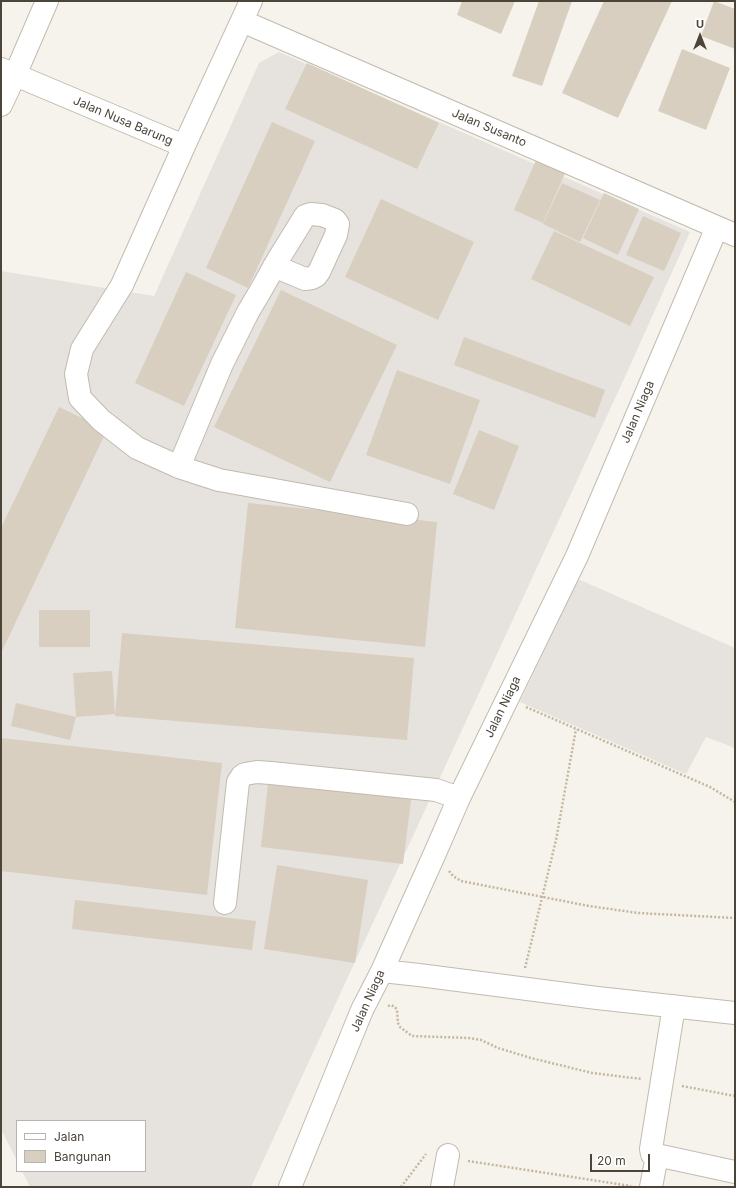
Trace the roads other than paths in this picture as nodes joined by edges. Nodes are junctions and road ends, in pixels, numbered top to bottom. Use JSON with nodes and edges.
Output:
{"nodes":[{"id":1,"x":47,"y":1,"type":"edge"},
{"id":2,"x":251,"y":1,"type":"edge"},
{"id":3,"x":242,"y":21,"type":"junction"},
{"id":4,"x":8,"y":72,"type":"edge"},
{"id":5,"x":1,"y":104,"type":"edge"},
{"id":6,"x":184,"y":146,"type":"junction"},
{"id":7,"x":726,"y":231,"type":"edge"},
{"id":8,"x":274,"y":266,"type":"dead end"},
{"id":9,"x":179,"y":467,"type":"junction"},
{"id":10,"x":407,"y":514,"type":"dead end"},
{"id":11,"x":458,"y":798,"type":"junction"},
{"id":12,"x":225,"y":903,"type":"dead end"},
{"id":13,"x":382,"y":971,"type":"junction"},
{"id":14,"x":674,"y":1006,"type":"junction"},
{"id":15,"x":735,"y":1013,"type":"edge"},
{"id":16,"x":448,"y":1155,"type":"road end"},
{"id":17,"x":656,"y":1156,"type":"junction"},
{"id":18,"x":735,"y":1172,"type":"edge"},
{"id":19,"x":290,"y":1187,"type":"edge"},
{"id":20,"x":442,"y":1187,"type":"edge"},
{"id":21,"x":651,"y":1187,"type":"edge"}],
"edges":[{"from":1,"to":4,"type":"street"},
{"from":2,"to":3,"type":"street","name":"Jalan Nusa Barung"},
{"from":3,"to":6,"type":"street","name":"Jalan Nusa Barung"},
{"from":3,"to":7,"type":"street","name":"Jalan Susanto"},
{"from":4,"to":5,"type":"street"},
{"from":4,"to":6,"type":"street","name":"Jalan Nusa Barung"},
{"from":6,"to":9,"type":"street"},
{"from":7,"to":11,"type":"street","name":"Jalan Niaga"},
{"from":8,"to":9,"type":"street"},
{"from":9,"to":10,"type":"street"},
{"from":11,"to":12,"type":"street"},
{"from":11,"to":13,"type":"street","name":"Jalan Niaga"},
{"from":13,"to":14,"type":"street"},
{"from":13,"to":19,"type":"street","name":"Jalan Niaga"},
{"from":14,"to":15,"type":"street"},
{"from":14,"to":17,"type":"street"},
{"from":16,"to":20,"type":"street"},
{"from":17,"to":18,"type":"street"},
{"from":17,"to":21,"type":"street"}]}
